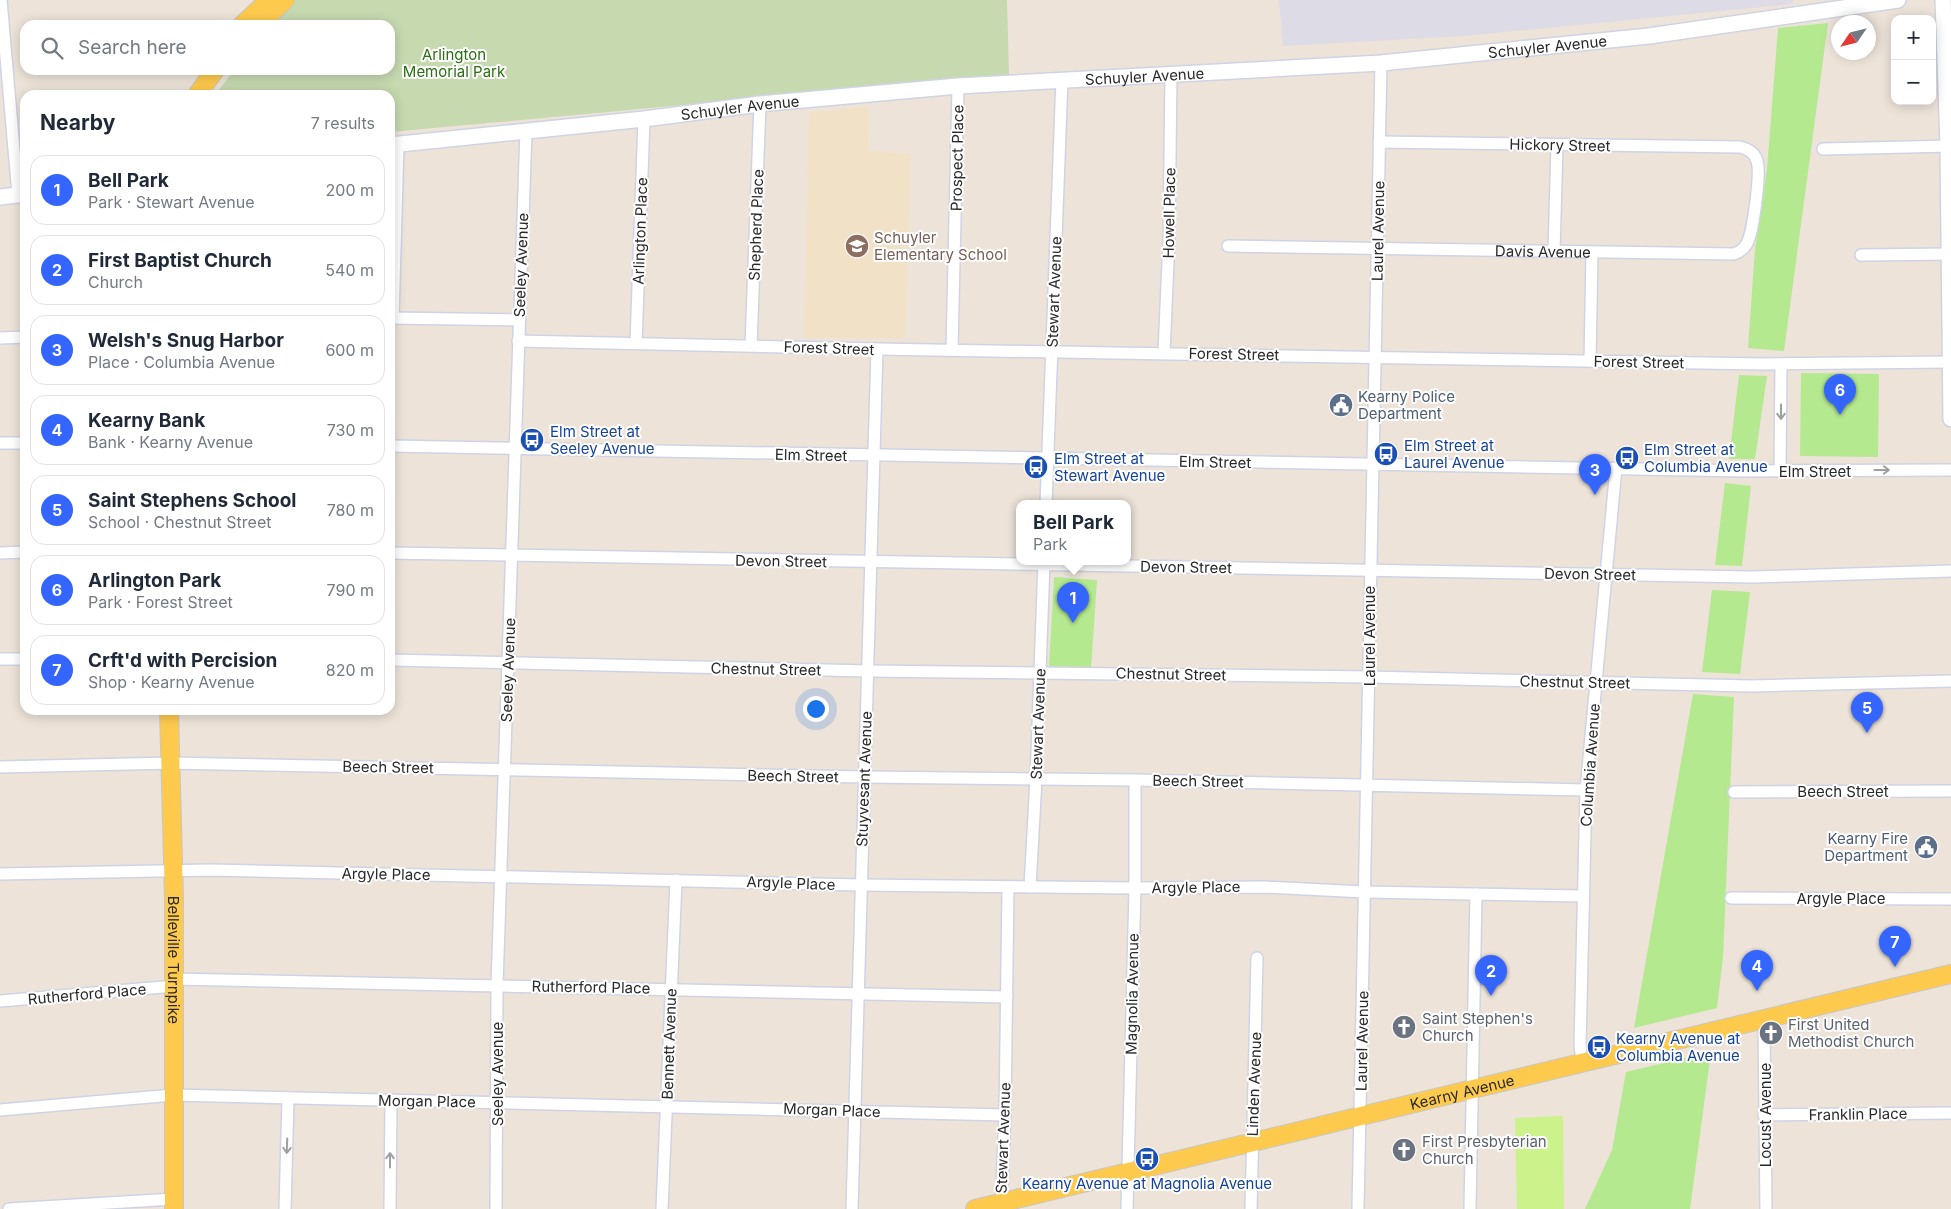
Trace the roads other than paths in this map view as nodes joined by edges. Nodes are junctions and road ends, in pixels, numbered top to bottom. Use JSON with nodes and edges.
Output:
{"nodes":[{"id":1,"x":1,"y":0,"type":"edge"},
{"id":2,"x":269,"y":0,"type":"edge"},
{"id":3,"x":285,"y":0,"type":"edge"},
{"id":4,"x":1898,"y":0,"type":"edge"},
{"id":5,"x":1943,"y":0,"type":"edge"},
{"id":6,"x":1882,"y":1,"type":"edge"},
{"id":7,"x":247,"y":20,"type":"edge"},
{"id":8,"x":263,"y":20,"type":"edge"},
{"id":9,"x":1381,"y":63,"type":"junction"},
{"id":10,"x":1172,"y":73,"type":"junction"},
{"id":11,"x":202,"y":75,"type":"edge"},
{"id":12,"x":211,"y":75,"type":"edge"},
{"id":13,"x":1062,"y":79,"type":"junction"},
{"id":14,"x":958,"y":86,"type":"junction"},
{"id":15,"x":193,"y":90,"type":"edge"},
{"id":16,"x":201,"y":90,"type":"edge"},
{"id":17,"x":760,"y":104,"type":"junction"},
{"id":18,"x":644,"y":119,"type":"junction"},
{"id":19,"x":526,"y":130,"type":"junction"},
{"id":20,"x":1379,"y":142,"type":"junction"},
{"id":21,"x":395,"y":145,"type":"edge"},
{"id":22,"x":1557,"y":145,"type":"junction"},
{"id":23,"x":1950,"y":146,"type":"edge"},
{"id":24,"x":1740,"y":147,"type":"joint"},
{"id":25,"x":1823,"y":149,"type":"dead end"},
{"id":26,"x":20,"y":184,"type":"edge"},
{"id":27,"x":20,"y":194,"type":"edge"},
{"id":28,"x":0,"y":197,"type":"edge"},
{"id":29,"x":1228,"y":246,"type":"dead end"},
{"id":30,"x":1377,"y":248,"type":"junction"},
{"id":31,"x":1554,"y":252,"type":"junction"},
{"id":32,"x":1592,"y":253,"type":"junction"},
{"id":33,"x":1951,"y":254,"type":"edge"},
{"id":34,"x":1861,"y":255,"type":"dead end"},
{"id":35,"x":395,"y":318,"type":"edge"},
{"id":36,"x":519,"y":320,"type":"junction"},
{"id":37,"x":20,"y":337,"type":"edge"},
{"id":38,"x":0,"y":338,"type":"edge"},
{"id":39,"x":518,"y":341,"type":"junction"},
{"id":40,"x":636,"y":343,"type":"junction"},
{"id":41,"x":751,"y":345,"type":"junction"},
{"id":42,"x":877,"y":349,"type":"junction"},
{"id":43,"x":952,"y":349,"type":"junction"},
{"id":44,"x":1052,"y":351,"type":"junction"},
{"id":45,"x":1164,"y":353,"type":"junction"},
{"id":46,"x":1376,"y":357,"type":"junction"},
{"id":47,"x":1590,"y":361,"type":"junction"},
{"id":48,"x":1951,"y":362,"type":"edge"},
{"id":49,"x":1781,"y":364,"type":"junction"},
{"id":50,"x":1951,"y":419,"type":"edge"},
{"id":51,"x":20,"y":443,"type":"edge"},
{"id":52,"x":0,"y":444,"type":"edge"},
{"id":53,"x":395,"y":446,"type":"edge"},
{"id":54,"x":514,"y":448,"type":"junction"},
{"id":55,"x":875,"y":456,"type":"junction"},
{"id":56,"x":1048,"y":459,"type":"junction"},
{"id":57,"x":1373,"y":464,"type":"junction"},
{"id":58,"x":1616,"y":468,"type":"junction"},
{"id":59,"x":1951,"y":470,"type":"edge"},
{"id":60,"x":1780,"y":471,"type":"junction"},
{"id":61,"x":1046,"y":500,"type":"edge"},
{"id":62,"x":20,"y":552,"type":"edge"},
{"id":63,"x":0,"y":553,"type":"edge"},
{"id":64,"x":395,"y":553,"type":"edge"},
{"id":65,"x":511,"y":555,"type":"junction"},
{"id":66,"x":871,"y":563,"type":"junction"},
{"id":67,"x":1016,"y":563,"type":"edge"},
{"id":68,"x":1044,"y":565,"type":"edge"},
{"id":69,"x":1131,"y":565,"type":"edge"},
{"id":70,"x":1370,"y":570,"type":"junction"},
{"id":71,"x":1951,"y":571,"type":"edge"},
{"id":72,"x":1607,"y":575,"type":"junction"},
{"id":73,"x":0,"y":659,"type":"edge"},
{"id":74,"x":20,"y":659,"type":"edge"},
{"id":75,"x":395,"y":660,"type":"edge"},
{"id":76,"x":508,"y":663,"type":"junction"},
{"id":77,"x":867,"y":671,"type":"junction"},
{"id":78,"x":1040,"y":672,"type":"junction"},
{"id":79,"x":1370,"y":677,"type":"junction"},
{"id":80,"x":1951,"y":681,"type":"edge"},
{"id":81,"x":1596,"y":683,"type":"junction"},
{"id":82,"x":169,"y":715,"type":"edge"},
{"id":83,"x":171,"y":763,"type":"junction"},
{"id":84,"x":0,"y":767,"type":"edge"},
{"id":85,"x":505,"y":769,"type":"junction"},
{"id":86,"x":864,"y":777,"type":"junction"},
{"id":87,"x":1036,"y":779,"type":"junction"},
{"id":88,"x":1135,"y":780,"type":"junction"},
{"id":89,"x":1365,"y":786,"type":"junction"},
{"id":90,"x":1586,"y":790,"type":"junction"},
{"id":91,"x":1951,"y":791,"type":"edge"},
{"id":92,"x":1734,"y":792,"type":"dead end"},
{"id":93,"x":174,"y":870,"type":"junction"},
{"id":94,"x":0,"y":874,"type":"edge"},
{"id":95,"x":501,"y":877,"type":"junction"},
{"id":96,"x":676,"y":880,"type":"junction"},
{"id":97,"x":860,"y":885,"type":"junction"},
{"id":98,"x":1008,"y":887,"type":"junction"},
{"id":99,"x":1030,"y":887,"type":"junction"},
{"id":100,"x":1135,"y":888,"type":"junction"},
{"id":101,"x":1365,"y":892,"type":"junction"},
{"id":102,"x":1476,"y":894,"type":"junction"},
{"id":103,"x":1583,"y":896,"type":"junction"},
{"id":104,"x":1731,"y":898,"type":"dead end"},
{"id":105,"x":1951,"y":899,"type":"edge"},
{"id":106,"x":1257,"y":958,"type":"dead end"},
{"id":107,"x":1951,"y":974,"type":"edge"},
{"id":108,"x":175,"y":982,"type":"junction"},
{"id":109,"x":497,"y":985,"type":"junction"},
{"id":110,"x":670,"y":988,"type":"junction"},
{"id":111,"x":857,"y":994,"type":"junction"},
{"id":112,"x":1007,"y":997,"type":"junction"},
{"id":113,"x":0,"y":1001,"type":"edge"},
{"id":114,"x":1764,"y":1020,"type":"junction"},
{"id":115,"x":1582,"y":1062,"type":"junction"},
{"id":116,"x":1472,"y":1089,"type":"junction"},
{"id":117,"x":173,"y":1095,"type":"junction"},
{"id":118,"x":288,"y":1098,"type":"junction"},
{"id":119,"x":391,"y":1100,"type":"junction"},
{"id":120,"x":497,"y":1102,"type":"junction"},
{"id":121,"x":667,"y":1106,"type":"junction"},
{"id":122,"x":0,"y":1110,"type":"edge"},
{"id":123,"x":854,"y":1111,"type":"junction"},
{"id":124,"x":1951,"y":1112,"type":"edge"},
{"id":125,"x":1005,"y":1115,"type":"junction"},
{"id":126,"x":1360,"y":1115,"type":"junction"},
{"id":127,"x":1764,"y":1115,"type":"junction"},
{"id":128,"x":1252,"y":1142,"type":"junction"},
{"id":129,"x":1128,"y":1172,"type":"junction"},
{"id":130,"x":174,"y":1204,"type":"edge"},
{"id":131,"x":1001,"y":1206,"type":"edge"},
{"id":132,"x":9,"y":1209,"type":"edge"},
{"id":133,"x":285,"y":1209,"type":"edge"},
{"id":134,"x":390,"y":1209,"type":"edge"},
{"id":135,"x":496,"y":1209,"type":"edge"},
{"id":136,"x":662,"y":1209,"type":"edge"},
{"id":137,"x":852,"y":1209,"type":"edge"},
{"id":138,"x":975,"y":1209,"type":"edge"},
{"id":139,"x":1127,"y":1209,"type":"edge"},
{"id":140,"x":1251,"y":1209,"type":"edge"},
{"id":141,"x":1358,"y":1209,"type":"edge"},
{"id":142,"x":1470,"y":1209,"type":"edge"},
{"id":143,"x":1766,"y":1209,"type":"edge"}],
"edges":[{"from":1,"to":26,"type":"street"},
{"from":2,"to":7,"type":"main road"},
{"from":3,"to":8,"type":"main road"},
{"from":4,"to":6,"type":"main road","name":"Schuyler Avenue"},
{"from":5,"to":23,"type":"main road"},
{"from":6,"to":9,"type":"main road","name":"Schuyler Avenue"},
{"from":9,"to":10,"type":"main road","name":"Schuyler Avenue"},
{"from":9,"to":20,"type":"street","name":"Laurel Avenue"},
{"from":10,"to":13,"type":"main road","name":"Schuyler Avenue"},
{"from":10,"to":45,"type":"street","name":"Howell Place"},
{"from":11,"to":15,"type":"main road"},
{"from":12,"to":16,"type":"main road"},
{"from":13,"to":14,"type":"main road","name":"Schuyler Avenue"},
{"from":13,"to":44,"type":"street","name":"Stewart Avenue"},
{"from":14,"to":17,"type":"main road","name":"Schuyler Avenue"},
{"from":14,"to":43,"type":"street","name":"Prospect Place"},
{"from":17,"to":18,"type":"main road","name":"Schuyler Avenue"},
{"from":17,"to":41,"type":"street","name":"Shepherd Place"},
{"from":18,"to":19,"type":"main road","name":"Schuyler Avenue"},
{"from":18,"to":40,"type":"street","name":"Arlington Place"},
{"from":19,"to":21,"type":"main road","name":"Schuyler Avenue"},
{"from":19,"to":36,"type":"street","name":"Seeley Avenue"},
{"from":20,"to":22,"type":"street","name":"Hickory Street"},
{"from":20,"to":30,"type":"street","name":"Laurel Avenue"},
{"from":22,"to":24,"type":"street","name":"Hickory Street"},
{"from":22,"to":31,"type":"street"},
{"from":23,"to":25,"type":"street"},
{"from":23,"to":33,"type":"main road"},
{"from":24,"to":32,"type":"street","name":"Davis Avenue"},
{"from":27,"to":28,"type":"main road"},
{"from":29,"to":30,"type":"street","name":"Davis Avenue"},
{"from":30,"to":31,"type":"street","name":"Davis Avenue"},
{"from":30,"to":46,"type":"street","name":"Laurel Avenue"},
{"from":31,"to":32,"type":"street","name":"Davis Avenue"},
{"from":32,"to":47,"type":"street"},
{"from":33,"to":34,"type":"street"},
{"from":33,"to":48,"type":"main road"},
{"from":35,"to":36,"type":"street"},
{"from":36,"to":39,"type":"street","name":"Seeley Avenue"},
{"from":37,"to":38,"type":"street"},
{"from":39,"to":40,"type":"street","name":"Forest Street"},
{"from":39,"to":54,"type":"street","name":"Seeley Avenue"},
{"from":40,"to":41,"type":"street","name":"Forest Street"},
{"from":41,"to":42,"type":"street","name":"Forest Street"},
{"from":42,"to":43,"type":"street","name":"Forest Street"},
{"from":42,"to":55,"type":"street","name":"Stuyvesant Avenue"},
{"from":43,"to":44,"type":"street","name":"Forest Street"},
{"from":44,"to":45,"type":"street","name":"Forest Street"},
{"from":44,"to":56,"type":"street","name":"Stewart Avenue"},
{"from":45,"to":46,"type":"street","name":"Forest Street"},
{"from":46,"to":47,"type":"street","name":"Forest Street"},
{"from":46,"to":57,"type":"street","name":"Laurel Avenue"},
{"from":47,"to":49,"type":"street","name":"Forest Street"},
{"from":48,"to":49,"type":"street","name":"Forest Street"},
{"from":48,"to":50,"type":"main road"},
{"from":49,"to":60,"type":"street","one_way":true},
{"from":51,"to":52,"type":"street"},
{"from":53,"to":54,"type":"street","name":"Elm Street"},
{"from":54,"to":55,"type":"street","name":"Elm Street"},
{"from":54,"to":65,"type":"street","name":"Seeley Avenue"},
{"from":55,"to":56,"type":"street","name":"Elm Street"},
{"from":55,"to":66,"type":"street","name":"Stuyvesant Avenue"},
{"from":56,"to":57,"type":"street","name":"Elm Street"},
{"from":56,"to":61,"type":"street","name":"Stewart Avenue"},
{"from":57,"to":58,"type":"street","name":"Elm Street"},
{"from":57,"to":70,"type":"street","name":"Laurel Avenue"},
{"from":58,"to":60,"type":"street","name":"Elm Street"},
{"from":58,"to":72,"type":"street","name":"Columbia Avenue"},
{"from":60,"to":59,"type":"street","name":"Elm Street","one_way":true},
{"from":62,"to":63,"type":"street"},
{"from":64,"to":65,"type":"street","name":"Devon Street"},
{"from":65,"to":66,"type":"street","name":"Devon Street"},
{"from":65,"to":76,"type":"street","name":"Seeley Avenue"},
{"from":66,"to":67,"type":"street","name":"Devon Street"},
{"from":66,"to":77,"type":"street","name":"Stuyvesant Avenue"},
{"from":68,"to":78,"type":"street","name":"Stewart Avenue"},
{"from":69,"to":70,"type":"street","name":"Devon Street"},
{"from":70,"to":72,"type":"street","name":"Devon Street"},
{"from":70,"to":79,"type":"street","name":"Laurel Avenue"},
{"from":71,"to":72,"type":"street","name":"Devon Street"},
{"from":72,"to":81,"type":"street","name":"Columbia Avenue"},
{"from":73,"to":74,"type":"street"},
{"from":75,"to":76,"type":"street","name":"Chestnut Street"},
{"from":76,"to":77,"type":"street","name":"Chestnut Street"},
{"from":76,"to":85,"type":"street","name":"Seeley Avenue"},
{"from":77,"to":78,"type":"street","name":"Chestnut Street"},
{"from":77,"to":86,"type":"street","name":"Stuyvesant Avenue"},
{"from":78,"to":79,"type":"street","name":"Chestnut Street"},
{"from":78,"to":87,"type":"street","name":"Stewart Avenue"},
{"from":79,"to":81,"type":"street","name":"Chestnut Street"},
{"from":79,"to":89,"type":"street","name":"Laurel Avenue"},
{"from":80,"to":81,"type":"street","name":"Chestnut Street"},
{"from":81,"to":90,"type":"street","name":"Columbia Avenue"},
{"from":82,"to":83,"type":"main road","name":"Belleville Turnpike"},
{"from":83,"to":84,"type":"street","name":"Beech Street"},
{"from":83,"to":85,"type":"street","name":"Beech Street"},
{"from":83,"to":93,"type":"main road","name":"Belleville Turnpike"},
{"from":85,"to":86,"type":"street","name":"Beech Street"},
{"from":85,"to":95,"type":"street","name":"Seeley Avenue"},
{"from":86,"to":87,"type":"street","name":"Beech Street"},
{"from":86,"to":97,"type":"street","name":"Stuyvesant Avenue"},
{"from":87,"to":88,"type":"street","name":"Beech Street"},
{"from":87,"to":99,"type":"street","name":"Stewart Avenue"},
{"from":88,"to":89,"type":"street","name":"Beech Street"},
{"from":88,"to":100,"type":"street","name":"Magnolia Avenue"},
{"from":89,"to":90,"type":"street","name":"Beech Street"},
{"from":89,"to":101,"type":"street","name":"Laurel Avenue"},
{"from":90,"to":103,"type":"street","name":"Columbia Avenue"},
{"from":91,"to":92,"type":"street","name":"Beech Street"},
{"from":93,"to":94,"type":"street","name":"Argyle Place"},
{"from":93,"to":95,"type":"street","name":"Argyle Place"},
{"from":93,"to":108,"type":"main road","name":"Belleville Turnpike"},
{"from":95,"to":96,"type":"street","name":"Argyle Place"},
{"from":95,"to":109,"type":"street","name":"Seeley Avenue"},
{"from":96,"to":97,"type":"street","name":"Argyle Place"},
{"from":96,"to":110,"type":"street","name":"Bennett Avenue"},
{"from":97,"to":98,"type":"street","name":"Argyle Place"},
{"from":97,"to":111,"type":"street","name":"Stuyvesant Avenue"},
{"from":98,"to":99,"type":"street","name":"Argyle Place"},
{"from":98,"to":112,"type":"street","name":"Stewart Avenue"},
{"from":99,"to":100,"type":"street","name":"Argyle Place"},
{"from":100,"to":101,"type":"street","name":"Argyle Place"},
{"from":100,"to":129,"type":"street","name":"Magnolia Avenue"},
{"from":101,"to":102,"type":"street","name":"Argyle Place"},
{"from":101,"to":126,"type":"street","name":"Laurel Avenue"},
{"from":102,"to":103,"type":"street","name":"Argyle Place"},
{"from":102,"to":116,"type":"street"},
{"from":103,"to":115,"type":"street","name":"Columbia Avenue"},
{"from":104,"to":105,"type":"street","name":"Argyle Place"},
{"from":106,"to":128,"type":"street","name":"Linden Avenue"},
{"from":107,"to":114,"type":"main road","name":"Kearny Avenue"},
{"from":108,"to":109,"type":"street","name":"Rutherford Place"},
{"from":108,"to":113,"type":"street","name":"Rutherford Place"},
{"from":108,"to":117,"type":"main road","name":"Belleville Turnpike"},
{"from":109,"to":110,"type":"street","name":"Rutherford Place"},
{"from":109,"to":120,"type":"street","name":"Seeley Avenue"},
{"from":110,"to":111,"type":"street","name":"Rutherford Place"},
{"from":110,"to":121,"type":"street","name":"Bennett Avenue"},
{"from":111,"to":112,"type":"street","name":"Rutherford Place"},
{"from":111,"to":123,"type":"street","name":"Stuyvesant Avenue"},
{"from":112,"to":125,"type":"street","name":"Stewart Avenue"},
{"from":114,"to":115,"type":"main road","name":"Kearny Avenue"},
{"from":114,"to":127,"type":"street","name":"Locust Avenue"},
{"from":115,"to":116,"type":"main road","name":"Kearny Avenue"},
{"from":116,"to":126,"type":"main road","name":"Kearny Avenue"},
{"from":116,"to":142,"type":"street"},
{"from":117,"to":118,"type":"street","name":"Morgan Place"},
{"from":117,"to":122,"type":"street","name":"Morgan Place"},
{"from":117,"to":130,"type":"main road","name":"Belleville Turnpike"},
{"from":118,"to":119,"type":"street","name":"Morgan Place"},
{"from":118,"to":133,"type":"street","one_way":true},
{"from":119,"to":120,"type":"street","name":"Morgan Place"},
{"from":134,"to":119,"type":"street","one_way":true},
{"from":120,"to":121,"type":"street","name":"Morgan Place"},
{"from":120,"to":135,"type":"street","name":"Seeley Avenue"},
{"from":121,"to":123,"type":"street","name":"Morgan Place"},
{"from":121,"to":136,"type":"street","name":"Bennett Avenue"},
{"from":123,"to":125,"type":"street","name":"Morgan Place"},
{"from":123,"to":137,"type":"street","name":"Stuyvesant Avenue"},
{"from":124,"to":127,"type":"street","name":"Franklin Place"},
{"from":125,"to":131,"type":"street","name":"Stewart Avenue"},
{"from":126,"to":128,"type":"main road","name":"Kearny Avenue"},
{"from":126,"to":141,"type":"street","name":"Laurel Avenue"},
{"from":127,"to":143,"type":"street","name":"Locust Avenue"},
{"from":128,"to":129,"type":"main road","name":"Kearny Avenue"},
{"from":128,"to":140,"type":"street","name":"Linden Avenue"},
{"from":129,"to":131,"type":"main road","name":"Kearny Avenue"},
{"from":129,"to":139,"type":"street","name":"Magnolia Avenue"},
{"from":130,"to":132,"type":"street"},
{"from":131,"to":138,"type":"main road","name":"Kearny Avenue"}]}
